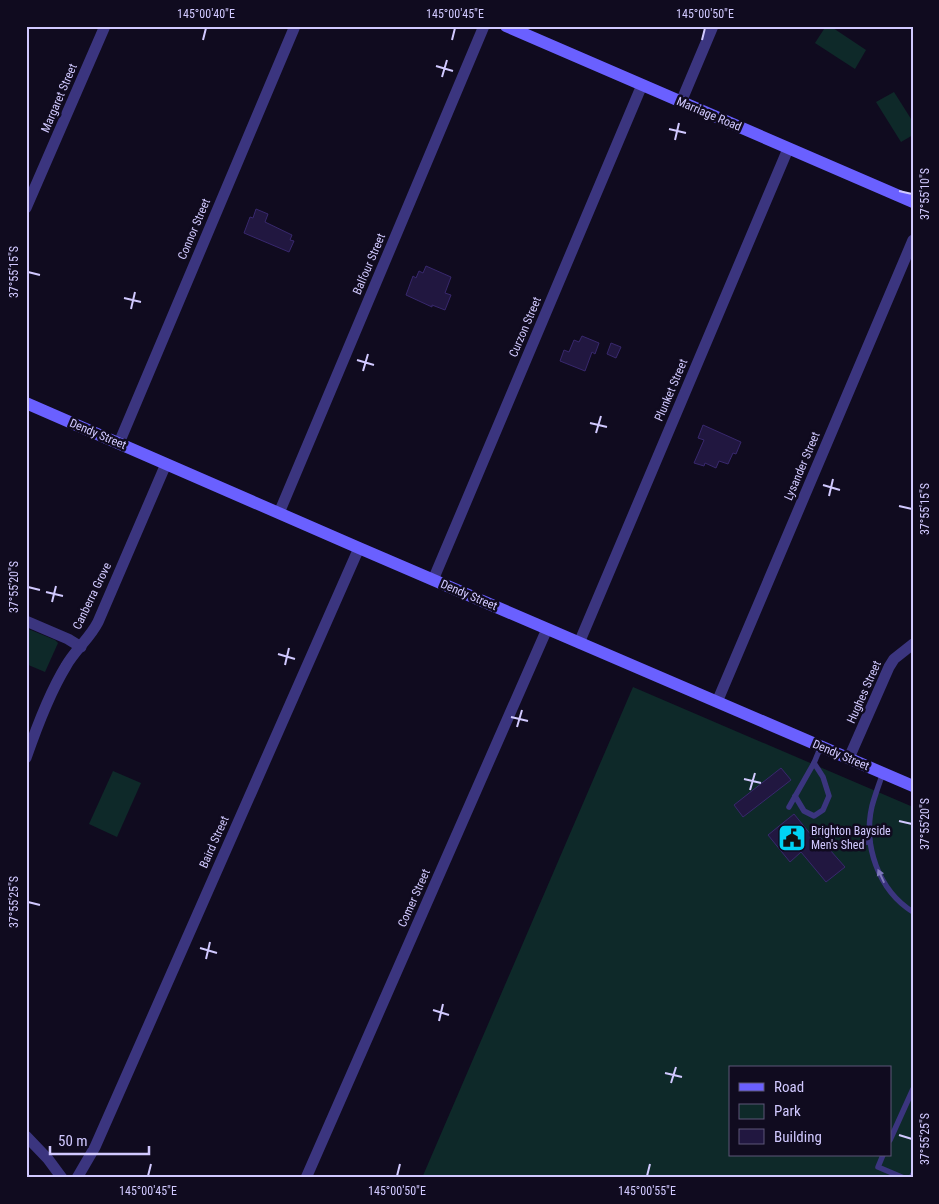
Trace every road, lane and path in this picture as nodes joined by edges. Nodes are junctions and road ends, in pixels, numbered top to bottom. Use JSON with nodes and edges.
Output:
{"nodes":[{"id":1,"x":105,"y":26,"type":"edge"},
{"id":2,"x":295,"y":26,"type":"edge"},
{"id":3,"x":484,"y":26,"type":"edge"},
{"id":4,"x":506,"y":26,"type":"edge"},
{"id":5,"x":713,"y":26,"type":"edge"},
{"id":6,"x":642,"y":85,"type":"junction"},
{"id":7,"x":680,"y":102,"type":"junction"},
{"id":8,"x":788,"y":148,"type":"junction"},
{"id":9,"x":913,"y":202,"type":"edge"},
{"id":10,"x":26,"y":208,"type":"edge"},
{"id":11,"x":913,"y":240,"type":"edge"},
{"id":12,"x":26,"y":403,"type":"edge"},
{"id":13,"x":119,"y":443,"type":"junction"},
{"id":14,"x":166,"y":464,"type":"junction"},
{"id":15,"x":279,"y":513,"type":"junction"},
{"id":16,"x":358,"y":548,"type":"junction"},
{"id":17,"x":433,"y":580,"type":"junction"},
{"id":18,"x":26,"y":621,"type":"edge"},
{"id":19,"x":547,"y":629,"type":"junction"},
{"id":20,"x":579,"y":643,"type":"junction"},
{"id":21,"x":913,"y":644,"type":"edge"},
{"id":22,"x":80,"y":647,"type":"junction"},
{"id":23,"x":717,"y":702,"type":"junction"},
{"id":24,"x":34,"y":736,"type":"junction"},
{"id":25,"x":26,"y":745,"type":"edge"},
{"id":26,"x":821,"y":746,"type":"junction"},
{"id":27,"x":26,"y":758,"type":"edge"},
{"id":28,"x":849,"y":758,"type":"junction"},
{"id":29,"x":814,"y":763,"type":"junction"},
{"id":30,"x":884,"y":773,"type":"junction"},
{"id":31,"x":913,"y":786,"type":"edge"},
{"id":32,"x":795,"y":796,"type":"junction"},
{"id":33,"x":789,"y":807,"type":"dead end"},
{"id":34,"x":870,"y":842,"type":"junction"},
{"id":35,"x":827,"y":845,"type":"dead end"},
{"id":36,"x":913,"y":912,"type":"edge"},
{"id":37,"x":913,"y":1088,"type":"edge"},
{"id":38,"x":892,"y":1135,"type":"edge"},
{"id":39,"x":26,"y":1136,"type":"edge"},
{"id":40,"x":95,"y":1147,"type":"junction"},
{"id":41,"x":883,"y":1156,"type":"edge"},
{"id":42,"x":48,"y":1159,"type":"junction"},
{"id":43,"x":913,"y":1174,"type":"edge"},
{"id":44,"x":62,"y":1178,"type":"edge"},
{"id":45,"x":76,"y":1178,"type":"edge"},
{"id":46,"x":87,"y":1178,"type":"edge"},
{"id":47,"x":306,"y":1178,"type":"edge"},
{"id":48,"x":904,"y":1178,"type":"edge"},
{"id":49,"x":911,"y":1178,"type":"edge"}],
"edges":[{"from":1,"to":10,"type":"street","name":"Margaret Street"},
{"from":2,"to":13,"type":"street","name":"Connor Street"},
{"from":3,"to":15,"type":"street","name":"Balfour Street"},
{"from":4,"to":6,"type":"street","name":"Marriage Road"},
{"from":5,"to":7,"type":"street"},
{"from":6,"to":7,"type":"street","name":"Marriage Road"},
{"from":6,"to":17,"type":"street","name":"Curzon Street"},
{"from":7,"to":8,"type":"street","name":"Marriage Road"},
{"from":8,"to":9,"type":"street","name":"Marriage Road"},
{"from":8,"to":20,"type":"street","name":"Plunket Street"},
{"from":11,"to":23,"type":"street","name":"Lysander Street"},
{"from":12,"to":13,"type":"street","name":"Dendy Street"},
{"from":13,"to":14,"type":"street","name":"Dendy Street"},
{"from":14,"to":15,"type":"street","name":"Dendy Street"},
{"from":14,"to":22,"type":"street","name":"Canberra Grove"},
{"from":15,"to":16,"type":"street","name":"Dendy Street"},
{"from":16,"to":17,"type":"street","name":"Dendy Street"},
{"from":16,"to":40,"type":"street","name":"Baird Street"},
{"from":17,"to":19,"type":"street","name":"Dendy Street"},
{"from":18,"to":22,"type":"street"},
{"from":19,"to":20,"type":"street","name":"Dendy Street"},
{"from":19,"to":47,"type":"street","name":"Comer Street"},
{"from":20,"to":23,"type":"street","name":"Dendy Street"},
{"from":21,"to":28,"type":"street","name":"Hughes Street"},
{"from":22,"to":24,"type":"street","name":"Canberra Grove"},
{"from":23,"to":26,"type":"street","name":"Dendy Street"},
{"from":24,"to":25,"type":"street","name":"Canberra Grove"},
{"from":24,"to":27,"type":"street","name":"Canberra Grove"},
{"from":26,"to":28,"type":"street","name":"Dendy Street"},
{"from":26,"to":29,"type":"lane"},
{"from":28,"to":30,"type":"street","name":"Dendy Street"},
{"from":29,"to":32,"type":"lane"},
{"from":29,"to":32,"type":"lane"},
{"from":30,"to":31,"type":"street","name":"Dendy Street"},
{"from":30,"to":34,"type":"lane"},
{"from":32,"to":33,"type":"lane"},
{"from":34,"to":35,"type":"lane"},
{"from":36,"to":34,"type":"lane","one_way":true},
{"from":37,"to":38,"type":"lane"},
{"from":39,"to":42,"type":"street"},
{"from":40,"to":45,"type":"street","name":"Baird Street"},
{"from":40,"to":46,"type":"street","name":"Baird Street"},
{"from":41,"to":48,"type":"lane"},
{"from":42,"to":44,"type":"street"},
{"from":42,"to":45,"type":"street"},
{"from":43,"to":49,"type":"lane"}]}
